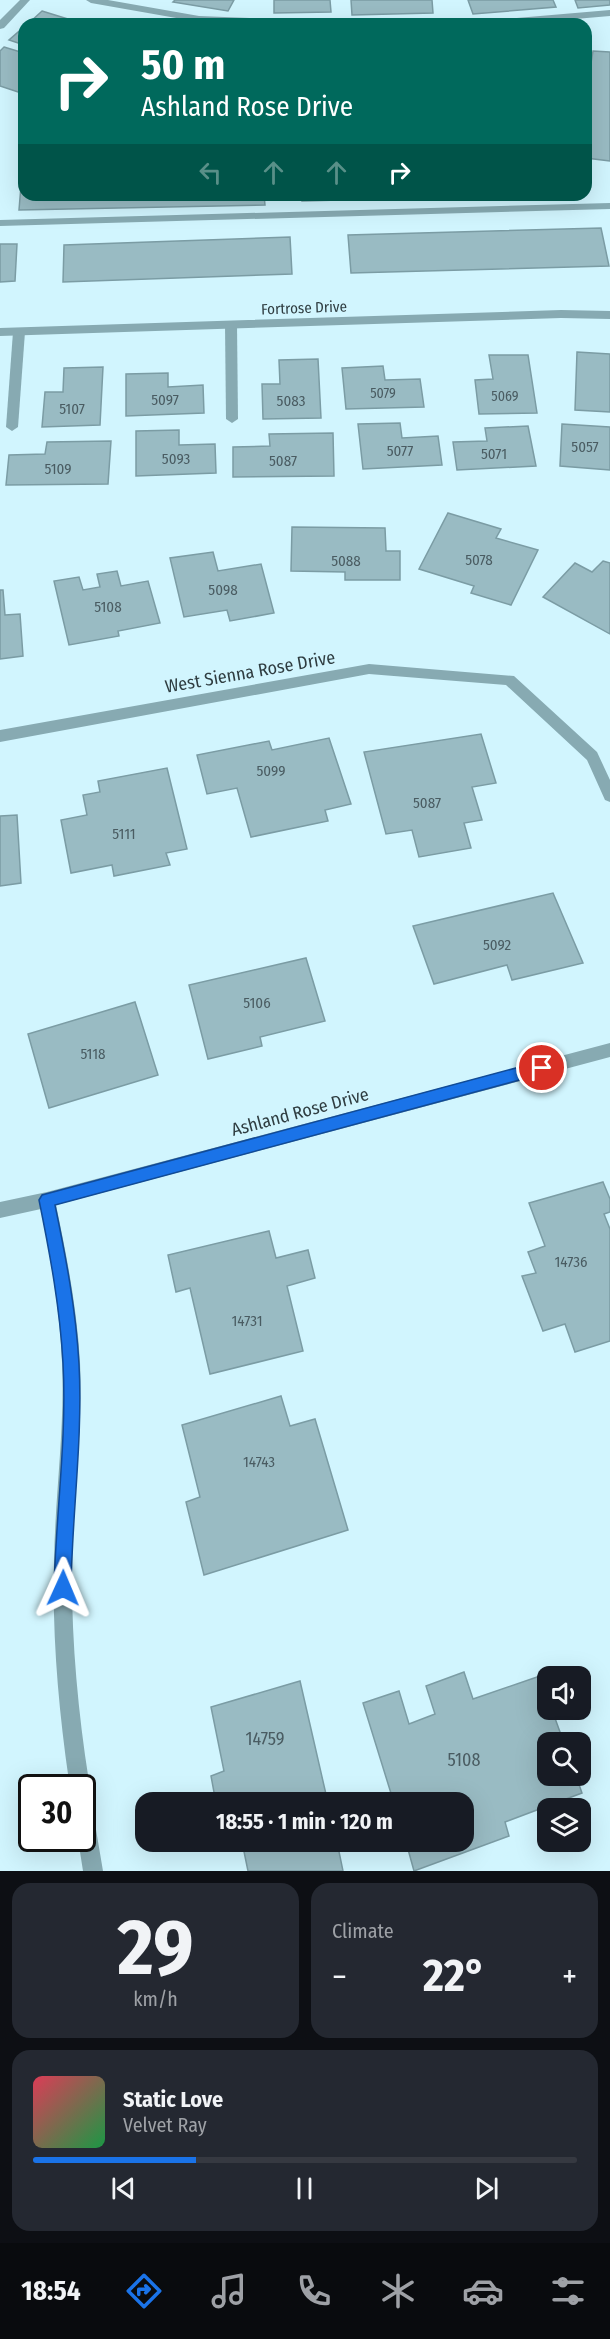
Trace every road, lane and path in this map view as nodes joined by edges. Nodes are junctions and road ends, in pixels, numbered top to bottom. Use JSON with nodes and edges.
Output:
{"nodes":[{"id":1,"x":25,"y":0,"type":"edge"},
{"id":2,"x":91,"y":0,"type":"edge"},
{"id":3,"x":610,"y":13,"type":"edge"},
{"id":4,"x":193,"y":18,"type":"edge"},
{"id":5,"x":552,"y":18,"type":"edge"},
{"id":6,"x":0,"y":26,"type":"edge"},
{"id":7,"x":610,"y":206,"type":"edge"},
{"id":8,"x":0,"y":223,"type":"edge"},
{"id":9,"x":610,"y":315,"type":"edge"},
{"id":10,"x":231,"y":325,"type":"junction"},
{"id":11,"x":19,"y":332,"type":"junction"},
{"id":12,"x":0,"y":333,"type":"edge"},
{"id":13,"x":232,"y":419,"type":"dead end"},
{"id":14,"x":12,"y":427,"type":"dead end"},
{"id":15,"x":0,"y":736,"type":"edge"},
{"id":16,"x":610,"y":796,"type":"edge"},
{"id":17,"x":610,"y":1050,"type":"edge"},
{"id":18,"x":47,"y":1200,"type":"junction"},
{"id":19,"x":0,"y":1210,"type":"edge"},
{"id":20,"x":78,"y":1774,"type":"edge"},
{"id":21,"x":90,"y":1852,"type":"edge"},
{"id":22,"x":93,"y":1871,"type":"edge"}],
"edges":[{"from":1,"to":6,"type":"street"},
{"from":2,"to":4,"type":"street"},
{"from":3,"to":5,"type":"street"},
{"from":7,"to":8,"type":"street"},
{"from":9,"to":10,"type":"street","name":"Fortrose Drive"},
{"from":10,"to":11,"type":"street","name":"Fortrose Drive"},
{"from":10,"to":13,"type":"street"},
{"from":11,"to":12,"type":"street","name":"Fortrose Drive"},
{"from":11,"to":14,"type":"street"},
{"from":15,"to":16,"type":"street","name":"West Sienna Rose Drive"},
{"from":17,"to":18,"type":"street","name":"Ashland Rose Drive"},
{"from":18,"to":19,"type":"street","name":"Ashland Rose Drive"},
{"from":18,"to":20,"type":"street"},
{"from":21,"to":22,"type":"street"}]}
